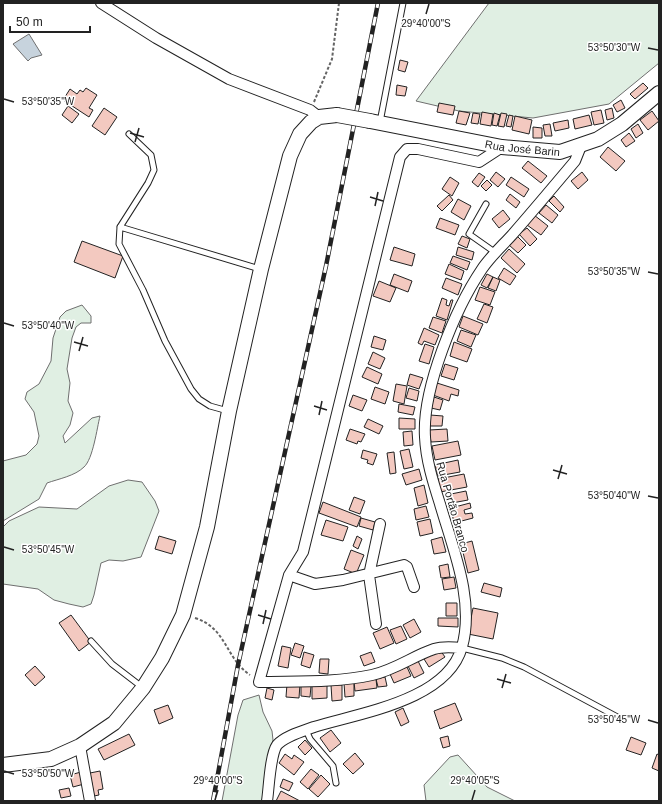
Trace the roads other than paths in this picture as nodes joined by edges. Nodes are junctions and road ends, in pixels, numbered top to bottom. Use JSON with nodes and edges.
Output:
{"nodes":[{"id":1,"x":101,"y":3,"type":"edge"},
{"id":2,"x":403,"y":3,"type":"edge"},
{"id":3,"x":659,"y":93,"type":"edge"},
{"id":4,"x":315,"y":114,"type":"junction"},
{"id":5,"x":375,"y":122,"type":"junction"},
{"id":6,"x":129,"y":134,"type":"dead end"},
{"id":7,"x":581,"y":146,"type":"junction"},
{"id":8,"x":502,"y":148,"type":"junction"},
{"id":9,"x":486,"y":204,"type":"dead end"},
{"id":10,"x":120,"y":228,"type":"junction"},
{"id":11,"x":496,"y":254,"type":"junction"},
{"id":12,"x":261,"y":269,"type":"junction"},
{"id":13,"x":229,"y":411,"type":"junction"},
{"id":14,"x":380,"y":524,"type":"dead end"},
{"id":15,"x":369,"y":575,"type":"junction"},
{"id":16,"x":289,"y":576,"type":"junction"},
{"id":17,"x":414,"y":588,"type":"dead end"},
{"id":18,"x":376,"y":624,"type":"dead end"},
{"id":19,"x":91,"y":641,"type":"dead end"},
{"id":20,"x":462,"y":648,"type":"junction"},
{"id":21,"x":143,"y":688,"type":"junction"},
{"id":22,"x":623,"y":720,"type":"dead end"},
{"id":23,"x":306,"y":730,"type":"junction"},
{"id":24,"x":80,"y":746,"type":"junction"},
{"id":25,"x":3,"y":765,"type":"edge"},
{"id":26,"x":336,"y":783,"type":"dead end"},
{"id":27,"x":90,"y":801,"type":"edge"},
{"id":28,"x":267,"y":801,"type":"edge"}],
"edges":[{"from":1,"to":4,"type":"street"},
{"from":2,"to":5,"type":"lane"},
{"from":3,"to":7,"type":"main road","name":"Rua José Barin"},
{"from":4,"to":5,"type":"main road","name":"Rua José Barin","bridge":true},
{"from":4,"to":12,"type":"main road"},
{"from":5,"to":8,"type":"main road","name":"Rua José Barin"},
{"from":6,"to":10,"type":"lane"},
{"from":7,"to":8,"type":"main road","name":"Rua José Barin"},
{"from":7,"to":11,"type":"street","name":"Rua Portão Branco"},
{"from":8,"to":16,"type":"street"},
{"from":9,"to":11,"type":"lane"},
{"from":10,"to":12,"type":"lane"},
{"from":10,"to":13,"type":"lane"},
{"from":11,"to":20,"type":"street","name":"Rua Portão Branco"},
{"from":12,"to":13,"type":"main road"},
{"from":13,"to":21,"type":"main road"},
{"from":14,"to":15,"type":"street"},
{"from":15,"to":16,"type":"street"},
{"from":15,"to":17,"type":"street"},
{"from":15,"to":18,"type":"street"},
{"from":16,"to":20,"type":"street"},
{"from":19,"to":21,"type":"lane"},
{"from":20,"to":22,"type":"lane"},
{"from":20,"to":23,"type":"street","name":"Rua Portão Branco"},
{"from":21,"to":24,"type":"main road"},
{"from":23,"to":26,"type":"lane"},
{"from":23,"to":28,"type":"street","name":"Rua Portão Branco"},
{"from":24,"to":25,"type":"main road"},
{"from":24,"to":27,"type":"street"}]}
